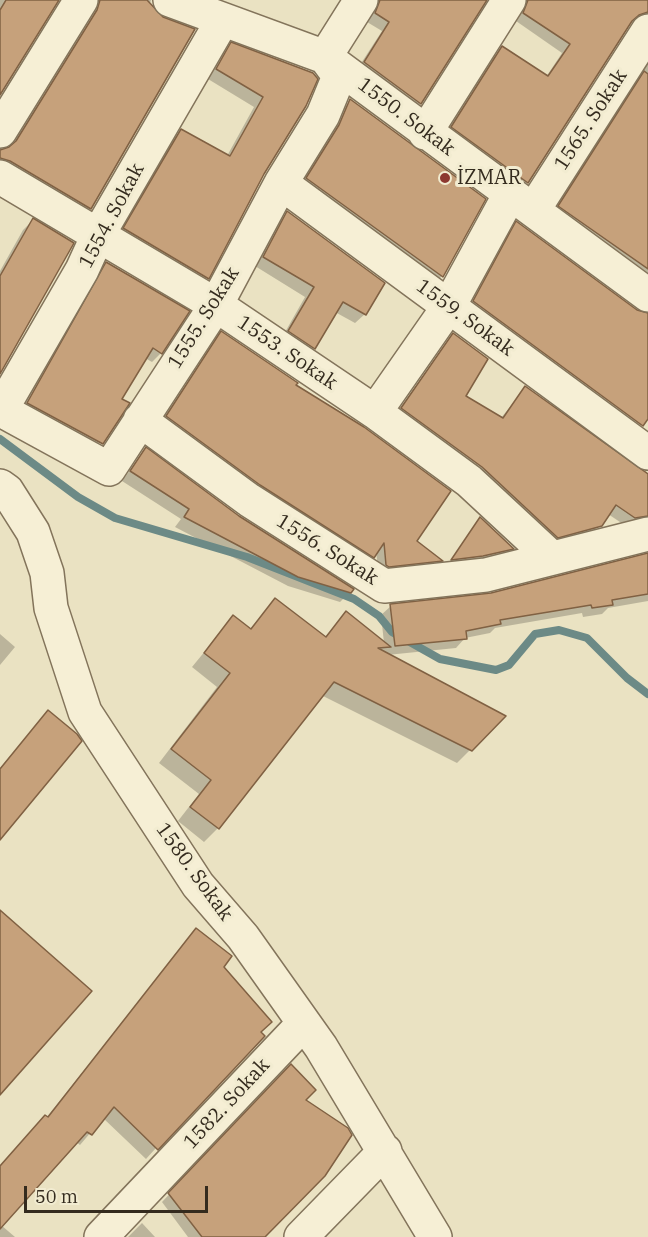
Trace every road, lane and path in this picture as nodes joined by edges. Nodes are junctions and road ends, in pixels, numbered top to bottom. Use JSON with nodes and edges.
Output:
{"nodes":[{"id":1,"x":81,"y":0,"type":"edge"},
{"id":2,"x":170,"y":0,"type":"edge"},
{"id":3,"x":509,"y":0,"type":"edge"},
{"id":4,"x":356,"y":2,"type":"edge"},
{"id":5,"x":222,"y":21,"type":"junction"},
{"id":6,"x":648,"y":31,"type":"edge"},
{"id":7,"x":325,"y":57,"type":"junction"},
{"id":8,"x":0,"y":131,"type":"edge"},
{"id":9,"x":425,"y":133,"type":"junction"},
{"id":10,"x":0,"y":177,"type":"edge"},
{"id":11,"x":281,"y":183,"type":"junction"},
{"id":12,"x":522,"y":201,"type":"junction"},
{"id":13,"x":98,"y":234,"type":"junction"},
{"id":14,"x":646,"y":290,"type":"edge"},
{"id":15,"x":216,"y":305,"type":"junction"},
{"id":16,"x":449,"y":306,"type":"junction"},
{"id":17,"x":1,"y":410,"type":"edge"},
{"id":18,"x":375,"y":412,"type":"junction"},
{"id":19,"x":140,"y":420,"type":"junction"},
{"id":20,"x":648,"y":453,"type":"edge"},
{"id":21,"x":0,"y":486,"type":"edge"},
{"id":22,"x":648,"y":534,"type":"edge"},
{"id":23,"x":552,"y":558,"type":"junction"},
{"id":24,"x":304,"y":1023,"type":"junction"},
{"id":25,"x":385,"y":1151,"type":"junction"},
{"id":26,"x":100,"y":1237,"type":"edge"},
{"id":27,"x":301,"y":1237,"type":"edge"},
{"id":28,"x":435,"y":1237,"type":"edge"}],
"edges":[{"from":1,"to":8,"type":"street"},
{"from":2,"to":5,"type":"street","name":"1550. Sokak"},
{"from":3,"to":9,"type":"street"},
{"from":4,"to":7,"type":"street"},
{"from":5,"to":7,"type":"street","name":"1550. Sokak"},
{"from":5,"to":13,"type":"street","name":"1554. Sokak"},
{"from":6,"to":12,"type":"street","name":"1565. Sokak"},
{"from":7,"to":9,"type":"street","name":"1550. Sokak"},
{"from":7,"to":11,"type":"street","name":"1555. Sokak"},
{"from":9,"to":12,"type":"street","name":"1550. Sokak"},
{"from":10,"to":13,"type":"street","name":"1553. Sokak"},
{"from":11,"to":15,"type":"street","name":"1555. Sokak"},
{"from":11,"to":16,"type":"street","name":"1559. Sokak"},
{"from":12,"to":14,"type":"street","name":"1550. Sokak"},
{"from":12,"to":16,"type":"street","name":"1565. Sokak"},
{"from":13,"to":15,"type":"street","name":"1553. Sokak"},
{"from":13,"to":17,"type":"street","name":"1554. Sokak"},
{"from":15,"to":18,"type":"street","name":"1553. Sokak"},
{"from":15,"to":19,"type":"street","name":"1555. Sokak"},
{"from":16,"to":18,"type":"street","name":"1565. Sokak"},
{"from":16,"to":20,"type":"street","name":"1559. Sokak"},
{"from":17,"to":19,"type":"street","name":"1555. Sokak"},
{"from":18,"to":23,"type":"street","name":"1553. Sokak"},
{"from":19,"to":23,"type":"street","name":"1556. Sokak"},
{"from":21,"to":24,"type":"street","name":"1580. Sokak"},
{"from":22,"to":23,"type":"street","name":"1556. Sokak"},
{"from":24,"to":25,"type":"street","name":"1580. Sokak"},
{"from":24,"to":26,"type":"street","name":"1582. Sokak"},
{"from":25,"to":27,"type":"street"},
{"from":25,"to":28,"type":"street","name":"1580. Sokak"}]}
